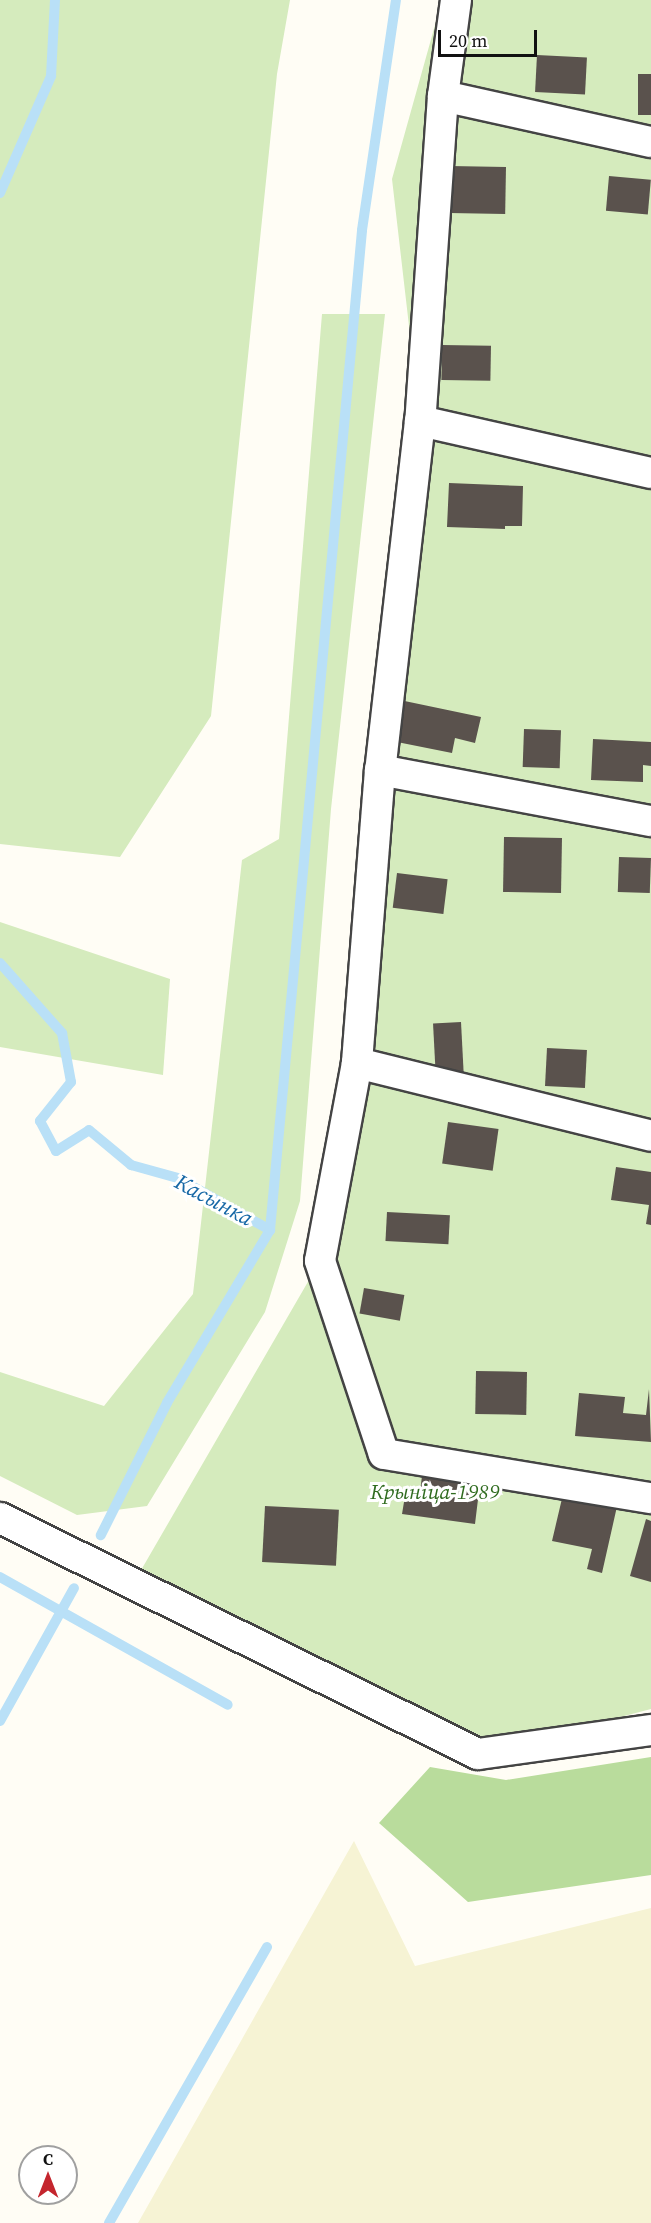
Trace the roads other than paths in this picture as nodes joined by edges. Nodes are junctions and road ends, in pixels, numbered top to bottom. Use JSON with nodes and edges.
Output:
{"nodes":[{"id":1,"x":456,"y":0,"type":"edge"},
{"id":2,"x":443,"y":96,"type":"junction"},
{"id":3,"x":651,"y":142,"type":"edge"},
{"id":4,"x":420,"y":421,"type":"junction"},
{"id":5,"x":651,"y":473,"type":"edge"},
{"id":6,"x":380,"y":770,"type":"junction"},
{"id":7,"x":651,"y":821,"type":"edge"},
{"id":8,"x":357,"y":1063,"type":"junction"},
{"id":9,"x":651,"y":1136,"type":"edge"},
{"id":10,"x":651,"y":1498,"type":"edge"},
{"id":11,"x":0,"y":1518,"type":"edge"},
{"id":12,"x":651,"y":1730,"type":"edge"}],
"edges":[{"from":1,"to":2,"type":"street"},
{"from":2,"to":3,"type":"street"},
{"from":2,"to":4,"type":"street"},
{"from":4,"to":5,"type":"street"},
{"from":4,"to":6,"type":"street"},
{"from":6,"to":7,"type":"street"},
{"from":6,"to":8,"type":"street"},
{"from":8,"to":9,"type":"street"},
{"from":8,"to":10,"type":"street"},
{"from":11,"to":12,"type":"street"}]}
